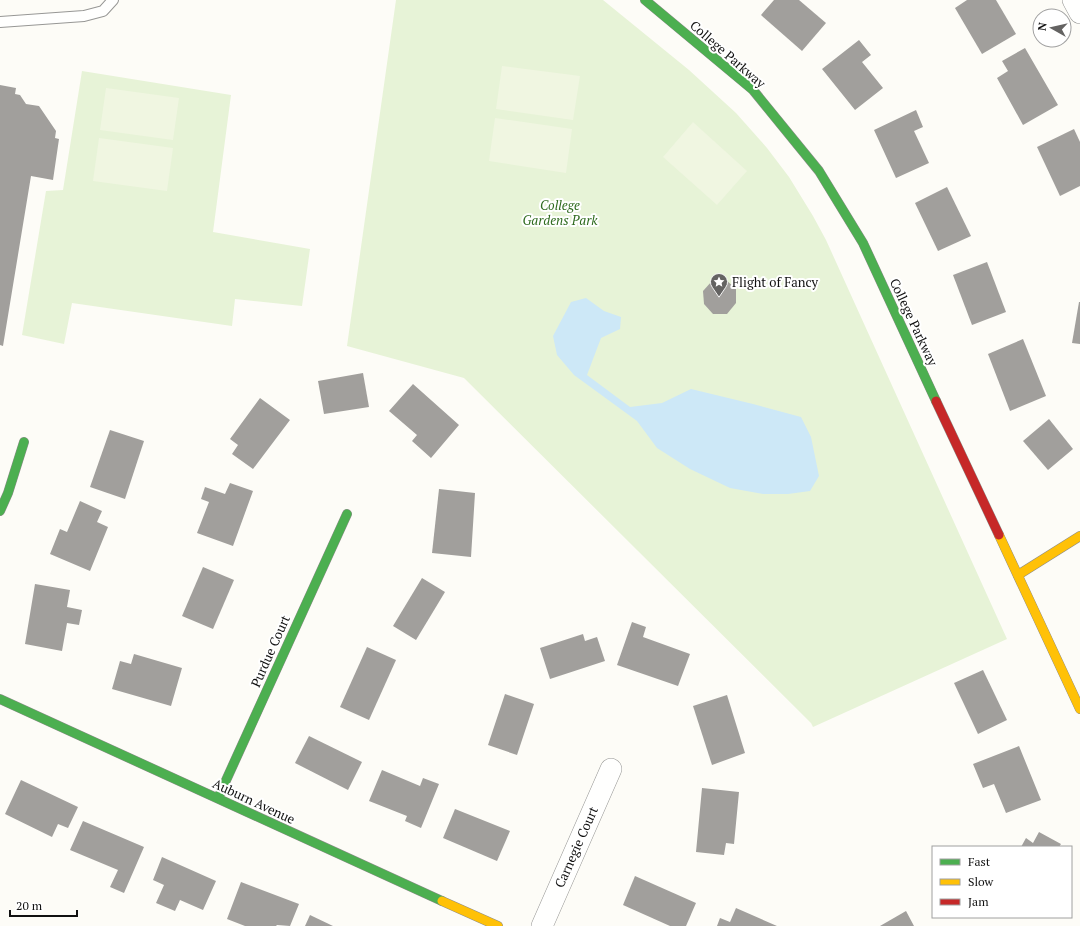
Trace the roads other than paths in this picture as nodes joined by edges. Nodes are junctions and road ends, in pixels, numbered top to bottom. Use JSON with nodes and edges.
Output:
{"nodes":[{"id":1,"x":113,"y":0,"type":"edge"},
{"id":2,"x":646,"y":0,"type":"edge"},
{"id":3,"x":1073,"y":0,"type":"edge"},
{"id":4,"x":1080,"y":13,"type":"edge"},
{"id":5,"x":0,"y":22,"type":"edge"},
{"id":6,"x":24,"y":442,"type":"dead end"},
{"id":7,"x":0,"y":511,"type":"edge"},
{"id":8,"x":347,"y":514,"type":"dead end"},
{"id":9,"x":1080,"y":536,"type":"edge"},
{"id":10,"x":1018,"y":575,"type":"junction"},
{"id":11,"x":0,"y":699,"type":"edge"},
{"id":12,"x":1080,"y":709,"type":"edge"},
{"id":13,"x":611,"y":769,"type":"dead end"},
{"id":14,"x":218,"y":798,"type":"junction"},
{"id":15,"x":498,"y":926,"type":"edge"},
{"id":16,"x":542,"y":926,"type":"edge"}],
"edges":[{"from":1,"to":5,"type":"lane"},
{"from":2,"to":10,"type":"street","name":"College Parkway"},
{"from":3,"to":4,"type":"street"},
{"from":6,"to":7,"type":"street"},
{"from":8,"to":14,"type":"street","name":"Purdue Court"},
{"from":9,"to":10,"type":"street"},
{"from":10,"to":12,"type":"street","name":"College Parkway"},
{"from":11,"to":14,"type":"street","name":"Auburn Avenue"},
{"from":13,"to":16,"type":"street","name":"Carnegie Court"},
{"from":14,"to":15,"type":"street","name":"Auburn Avenue"}]}
